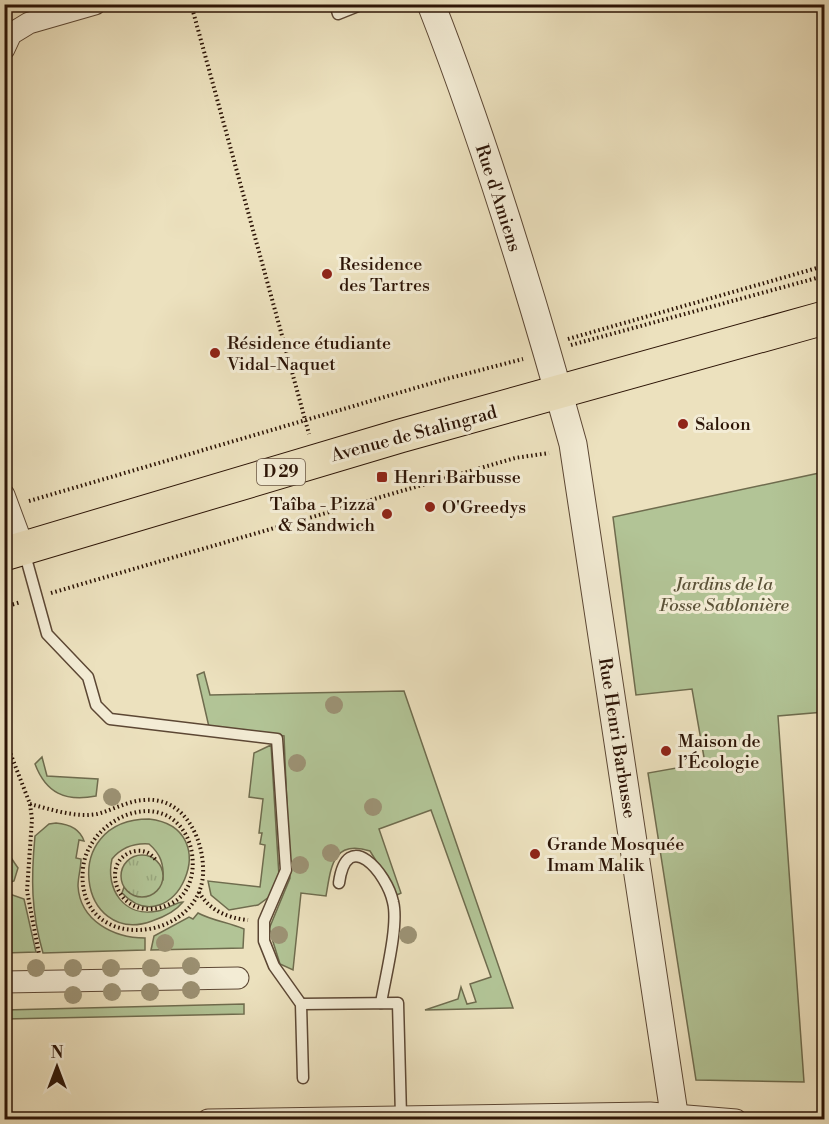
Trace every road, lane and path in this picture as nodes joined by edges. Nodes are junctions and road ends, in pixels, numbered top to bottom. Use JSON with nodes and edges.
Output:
{"nodes":[{"id":1,"x":96,"y":4,"type":"edge"},
{"id":2,"x":191,"y":4,"type":"edge"},
{"id":3,"x":335,"y":4,"type":"edge"},
{"id":4,"x":363,"y":4,"type":"edge"},
{"id":5,"x":430,"y":4,"type":"edge"},
{"id":6,"x":4,"y":49,"type":"edge"},
{"id":7,"x":825,"y":266,"type":"edge"},
{"id":8,"x":825,"y":276,"type":"edge"},
{"id":9,"x":825,"y":318,"type":"edge"},
{"id":10,"x":545,"y":348,"type":"junction"},
{"id":11,"x":559,"y":393,"type":"junction"},
{"id":12,"x":305,"y":421,"type":"junction"},
{"id":13,"x":573,"y":450,"type":"junction"},
{"id":14,"x":316,"y":461,"type":"junction"},
{"id":15,"x":7,"y":501,"type":"edge"},
{"id":16,"x":14,"y":551,"type":"edge"},
{"id":17,"x":37,"y":597,"type":"junction"},
{"id":18,"x":4,"y":607,"type":"edge"},
{"id":19,"x":4,"y":736,"type":"edge"},
{"id":20,"x":30,"y":804,"type":"junction"},
{"id":21,"x":156,"y":860,"type":"dead end"},
{"id":22,"x":339,"y":882,"type":"dead end"},
{"id":23,"x":199,"y":892,"type":"junction"},
{"id":24,"x":264,"y":921,"type":"junction"},
{"id":25,"x":39,"y":954,"type":"dead end"},
{"id":26,"x":238,"y":978,"type":"dead end"},
{"id":27,"x":4,"y":982,"type":"edge"},
{"id":28,"x":381,"y":1003,"type":"junction"},
{"id":29,"x":301,"y":1004,"type":"junction"},
{"id":30,"x":303,"y":1078,"type":"dead end"},
{"id":31,"x":401,"y":1116,"type":"junction"},
{"id":32,"x":674,"y":1116,"type":"edge"},
{"id":33,"x":208,"y":1119,"type":"edge"},
{"id":34,"x":248,"y":1119,"type":"edge"},
{"id":35,"x":325,"y":1119,"type":"edge"},
{"id":36,"x":736,"y":1119,"type":"edge"}],
"edges":[{"from":1,"to":6,"type":"street"},
{"from":2,"to":12,"type":"path"},
{"from":3,"to":4,"type":"lane"},
{"from":5,"to":10,"type":"street","name":"Rue d'Amiens"},
{"from":7,"to":10,"type":"path"},
{"from":8,"to":10,"type":"path"},
{"from":9,"to":11,"type":"main road","name":"Avenue de Stalingrad","number":"D 29"},
{"from":10,"to":11,"type":"street","name":"Rue d'Amiens"},
{"from":10,"to":12,"type":"path"},
{"from":11,"to":13,"type":"street","name":"Rue Henri Barbusse"},
{"from":11,"to":14,"type":"main road","name":"Avenue de Stalingrad","number":"D 29"},
{"from":12,"to":14,"type":"path"},
{"from":12,"to":15,"type":"path"},
{"from":13,"to":17,"type":"path"},
{"from":13,"to":32,"type":"street","name":"Rue Henri Barbusse"},
{"from":14,"to":16,"type":"main road","name":"Avenue de Stalingrad","number":"D 29"},
{"from":15,"to":16,"type":"street"},
{"from":16,"to":17,"type":"lane"},
{"from":17,"to":18,"type":"path"},
{"from":17,"to":24,"type":"lane"},
{"from":19,"to":20,"type":"path"},
{"from":20,"to":23,"type":"path"},
{"from":20,"to":25,"type":"path"},
{"from":21,"to":23,"type":"path"},
{"from":22,"to":28,"type":"lane"},
{"from":23,"to":24,"type":"path"},
{"from":24,"to":29,"type":"lane"},
{"from":26,"to":27,"type":"street"},
{"from":28,"to":29,"type":"lane"},
{"from":28,"to":31,"type":"lane"},
{"from":29,"to":30,"type":"lane"},
{"from":31,"to":32,"type":"street"},
{"from":31,"to":35,"type":"street"},
{"from":32,"to":36,"type":"street"},
{"from":33,"to":34,"type":"street"},
{"from":34,"to":35,"type":"street"}]}
